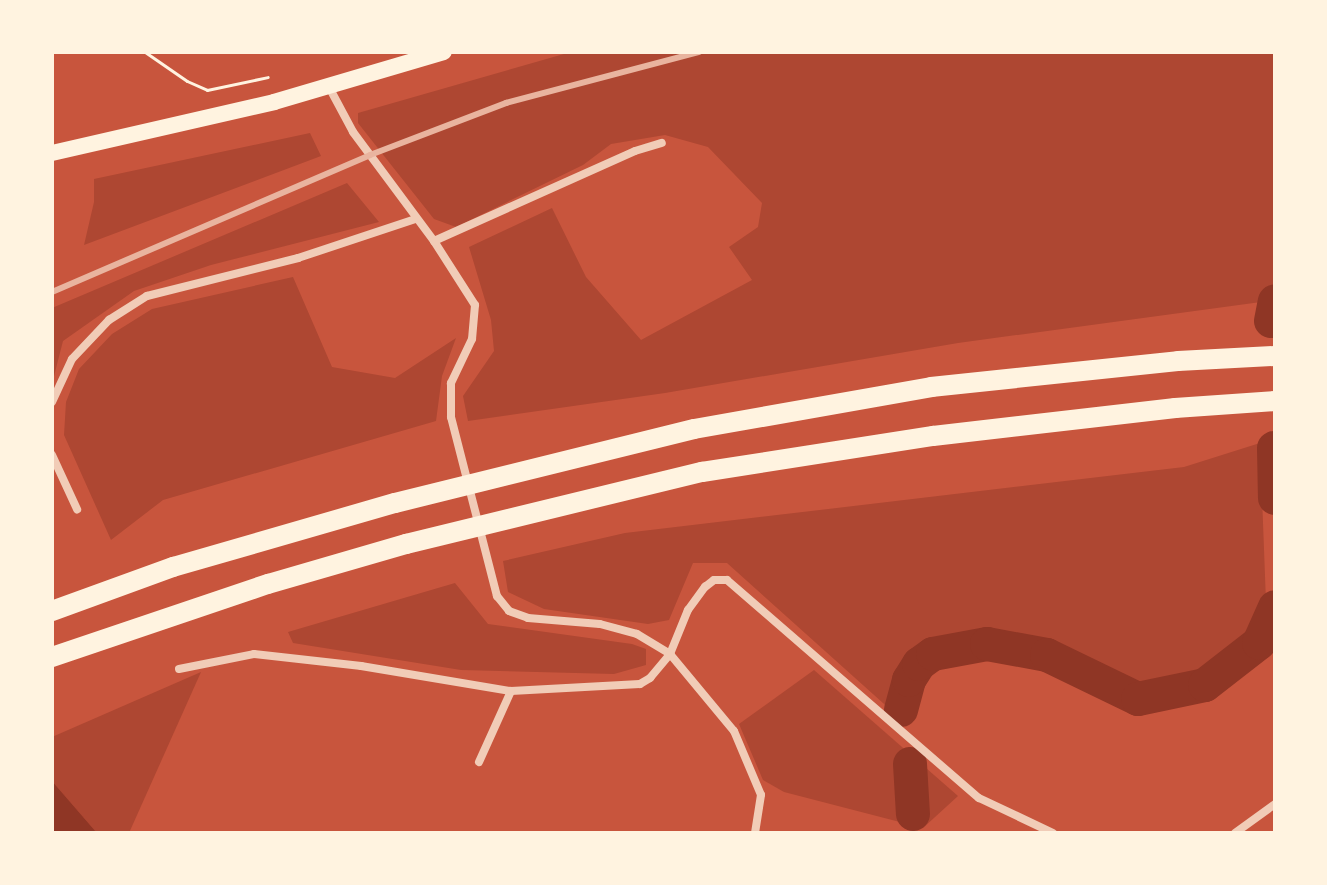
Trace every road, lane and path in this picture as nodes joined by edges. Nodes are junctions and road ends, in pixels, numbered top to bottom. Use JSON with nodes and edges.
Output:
{"nodes":[{"id":1,"x":145,"y":52,"type":"edge"},
{"id":2,"x":444,"y":52,"type":"edge"},
{"id":3,"x":268,"y":77,"type":"dead end"},
{"id":4,"x":329,"y":87,"type":"junction"},
{"id":5,"x":662,"y":143,"type":"dead end"},
{"id":6,"x":52,"y":153,"type":"edge"},
{"id":7,"x":415,"y":219,"type":"junction"},
{"id":8,"x":434,"y":241,"type":"junction"},
{"id":9,"x":1275,"y":356,"type":"edge"},
{"id":10,"x":1275,"y":401,"type":"edge"},
{"id":11,"x":52,"y":402,"type":"edge"},
{"id":12,"x":52,"y":455,"type":"edge"},
{"id":13,"x":77,"y":509,"type":"dead end"},
{"id":14,"x":52,"y":611,"type":"edge"},
{"id":15,"x":670,"y":654,"type":"junction"},
{"id":16,"x":52,"y":657,"type":"edge"},
{"id":17,"x":179,"y":669,"type":"dead end"},
{"id":18,"x":511,"y":691,"type":"junction"},
{"id":19,"x":479,"y":762,"type":"dead end"},
{"id":20,"x":1275,"y":804,"type":"edge"},
{"id":21,"x":755,"y":833,"type":"edge"},
{"id":22,"x":1053,"y":833,"type":"edge"},
{"id":23,"x":1235,"y":833,"type":"edge"}],
"edges":[{"from":1,"to":3,"type":"path"},
{"from":2,"to":4,"type":"main road"},
{"from":4,"to":6,"type":"main road"},
{"from":4,"to":7,"type":"street"},
{"from":5,"to":8,"type":"street"},
{"from":7,"to":8,"type":"street"},
{"from":7,"to":11,"type":"street"},
{"from":8,"to":15,"type":"street"},
{"from":9,"to":14,"type":"highway"},
{"from":10,"to":16,"type":"highway"},
{"from":12,"to":13,"type":"street"},
{"from":15,"to":18,"type":"street"},
{"from":15,"to":21,"type":"street"},
{"from":15,"to":22,"type":"street"},
{"from":17,"to":18,"type":"street"},
{"from":18,"to":19,"type":"street"},
{"from":20,"to":23,"type":"street"}]}
